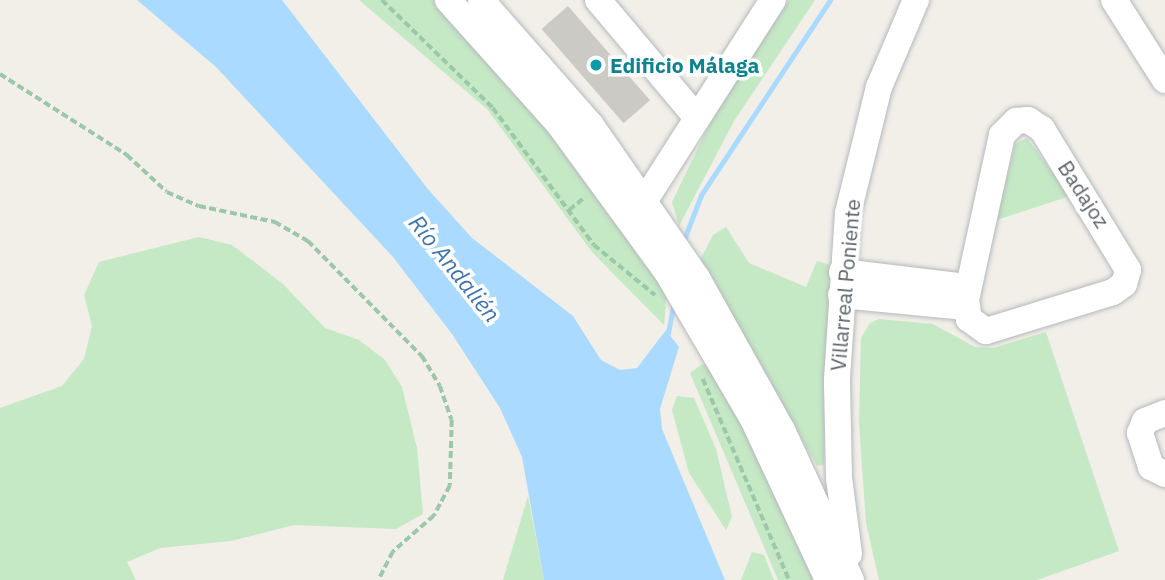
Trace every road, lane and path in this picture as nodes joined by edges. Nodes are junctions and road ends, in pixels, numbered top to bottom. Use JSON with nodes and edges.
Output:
{"nodes":[{"id":1,"x":382,"y":0,"type":"edge"},
{"id":2,"x":448,"y":0,"type":"edge"},
{"id":3,"x":481,"y":0,"type":"edge"},
{"id":4,"x":598,"y":0,"type":"edge"},
{"id":5,"x":916,"y":0,"type":"edge"},
{"id":6,"x":1114,"y":0,"type":"edge"},
{"id":7,"x":766,"y":3,"type":"edge"},
{"id":8,"x":0,"y":75,"type":"edge"},
{"id":9,"x":1165,"y":80,"type":"edge"},
{"id":10,"x":698,"y":118,"type":"junction"},
{"id":11,"x":639,"y":210,"type":"junction"},
{"id":12,"x":841,"y":284,"type":"junction"},
{"id":13,"x":967,"y":297,"type":"junction"},
{"id":14,"x":663,"y":302,"type":"dead end"},
{"id":15,"x":700,"y":372,"type":"dead end"},
{"id":16,"x":1165,"y":413,"type":"edge"},
{"id":17,"x":1165,"y":474,"type":"edge"},
{"id":18,"x":379,"y":580,"type":"edge"},
{"id":19,"x":789,"y":580,"type":"edge"},
{"id":20,"x":828,"y":580,"type":"edge"},
{"id":21,"x":853,"y":580,"type":"edge"}],
"edges":[{"from":1,"to":14,"type":"path"},
{"from":2,"to":11,"type":"street"},
{"from":3,"to":11,"type":"street"},
{"from":4,"to":10,"type":"street"},
{"from":5,"to":12,"type":"street","name":"Villarreal Poniente"},
{"from":6,"to":9,"type":"street"},
{"from":7,"to":10,"type":"street"},
{"from":8,"to":18,"type":"path"},
{"from":10,"to":11,"type":"street"},
{"from":11,"to":20,"type":"street"},
{"from":11,"to":21,"type":"street"},
{"from":12,"to":13,"type":"street"},
{"from":12,"to":21,"type":"street","name":"Villarreal Poniente"},
{"from":13,"to":13,"type":"street","name":"Badajoz"},
{"from":15,"to":19,"type":"path"},
{"from":16,"to":17,"type":"street"}]}
